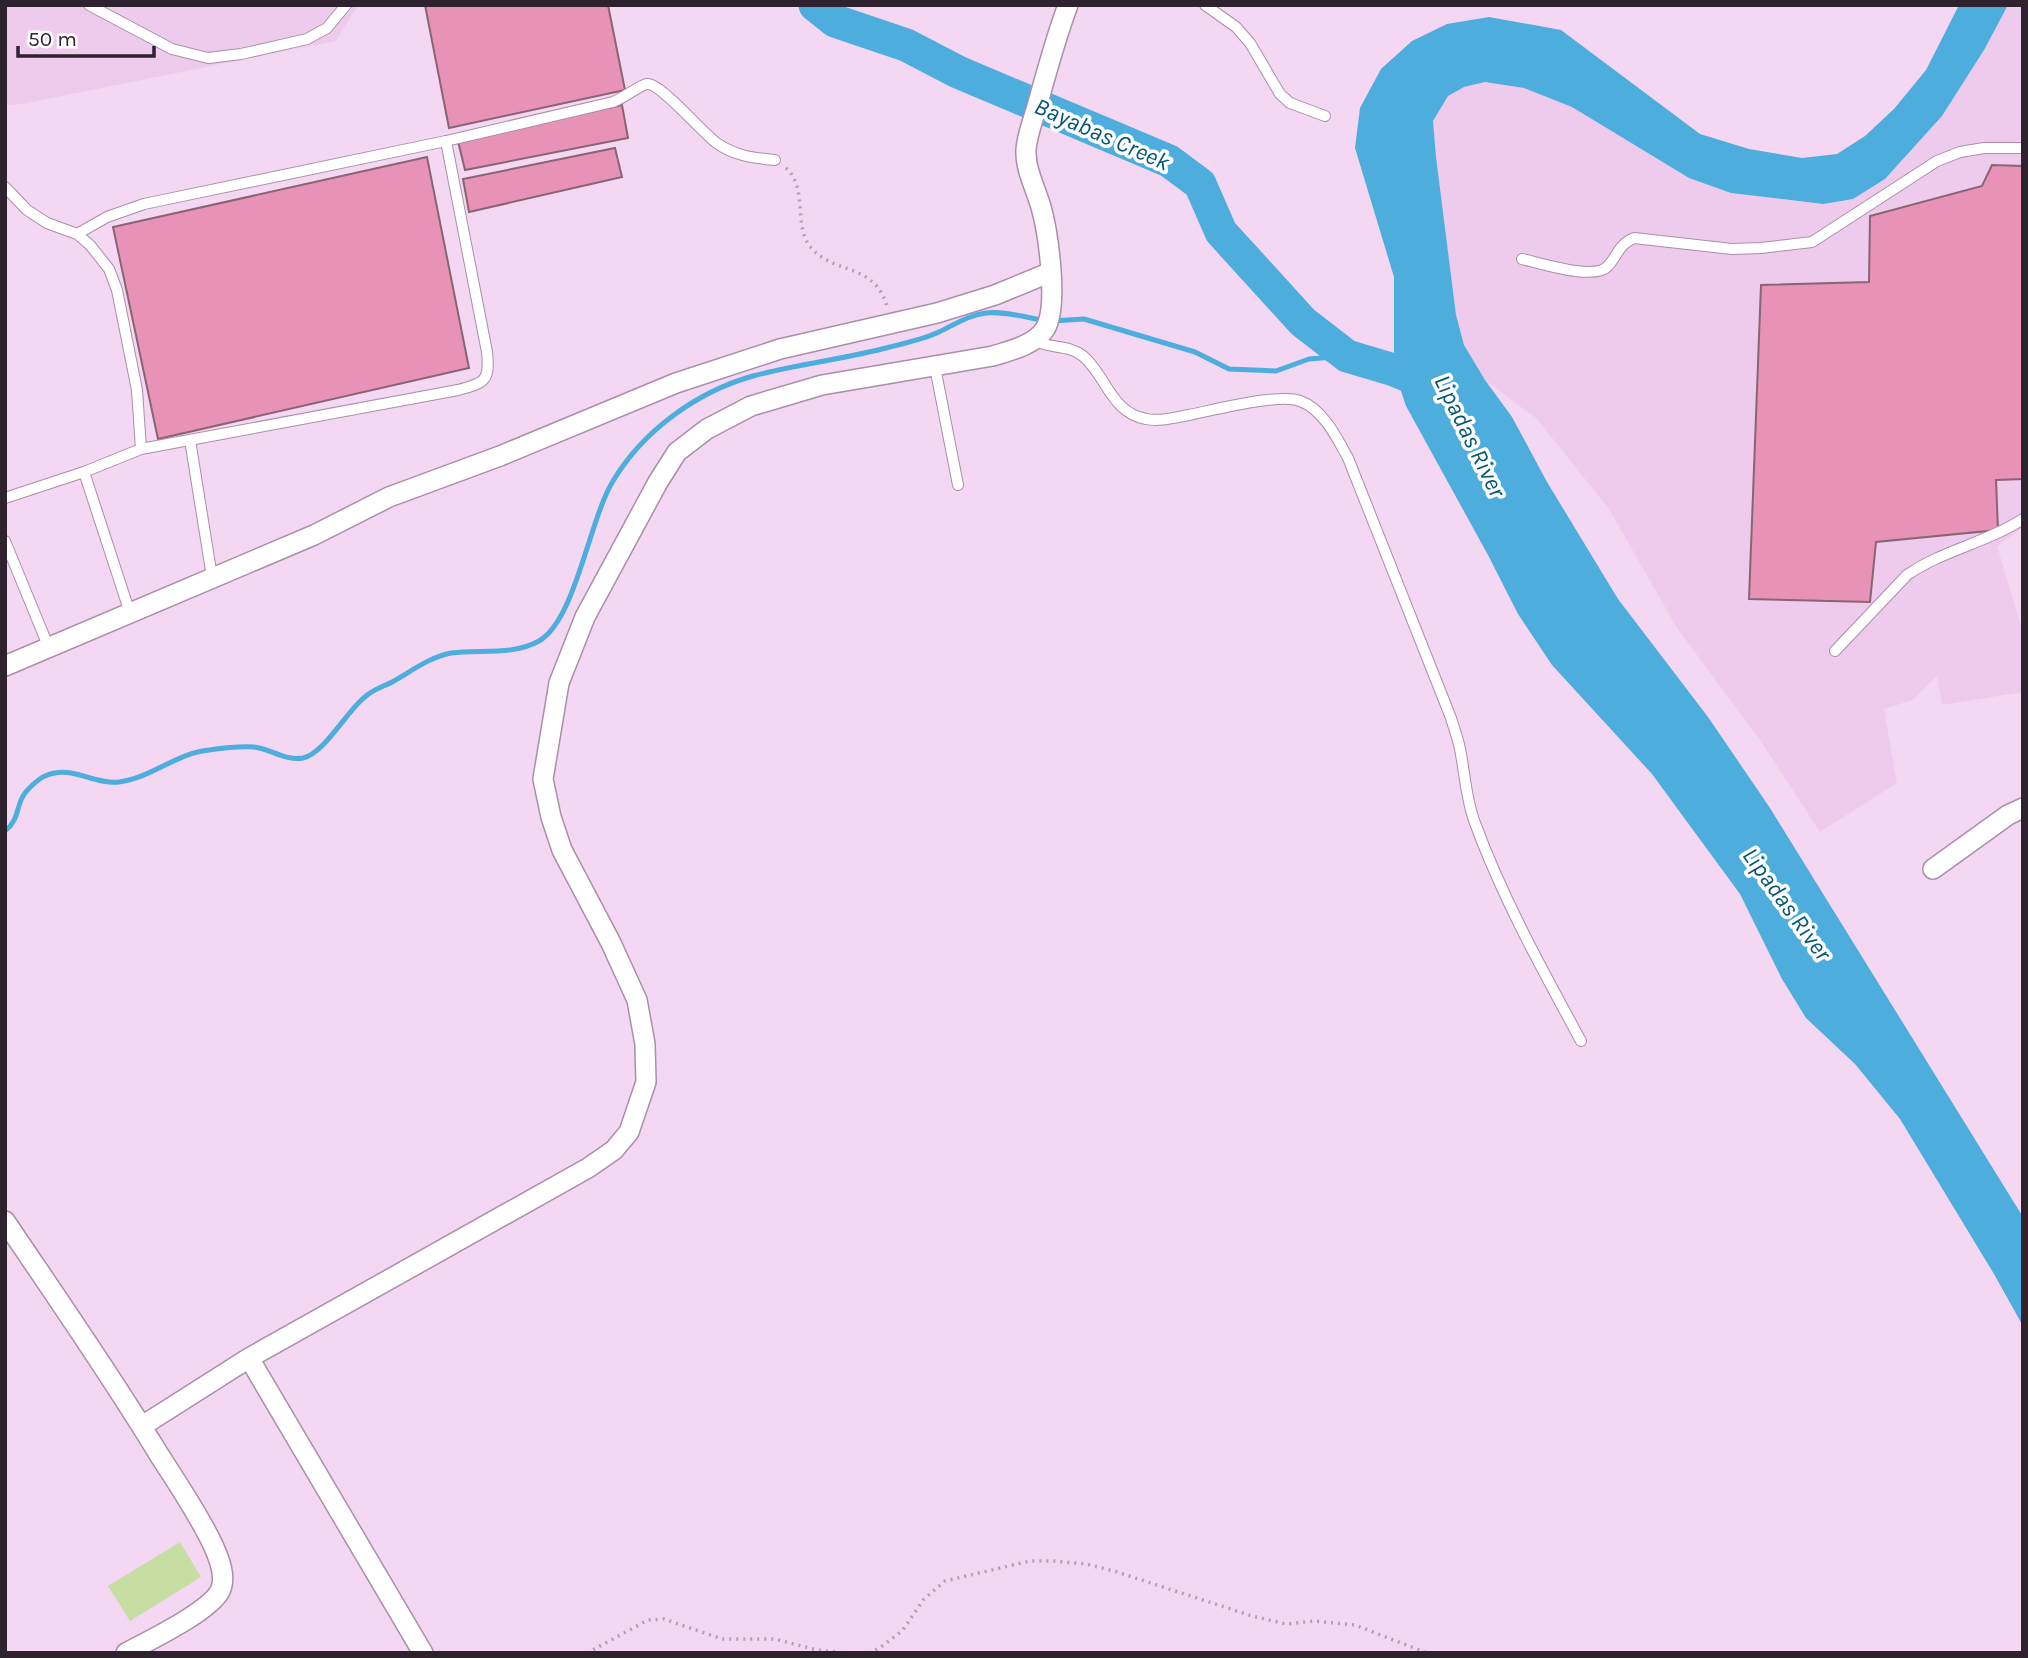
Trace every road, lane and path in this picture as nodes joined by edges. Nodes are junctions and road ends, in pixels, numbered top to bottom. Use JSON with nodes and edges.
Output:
{"nodes":[{"id":1,"x":89,"y":5,"type":"edge"},
{"id":2,"x":346,"y":5,"type":"edge"},
{"id":3,"x":1068,"y":5,"type":"edge"},
{"id":4,"x":1205,"y":5,"type":"edge"},
{"id":5,"x":1325,"y":116,"type":"dead end"},
{"id":6,"x":446,"y":141,"type":"junction"},
{"id":7,"x":2023,"y":148,"type":"edge"},
{"id":8,"x":775,"y":160,"type":"joint"},
{"id":9,"x":5,"y":187,"type":"edge"},
{"id":10,"x":77,"y":234,"type":"junction"},
{"id":11,"x":1522,"y":259,"type":"dead end"},
{"id":12,"x":1051,"y":272,"type":"junction"},
{"id":13,"x":890,"y":325,"type":"junction"},
{"id":14,"x":1042,"y":327,"type":"junction"},
{"id":15,"x":935,"y":367,"type":"junction"},
{"id":16,"x":190,"y":440,"type":"junction"},
{"id":17,"x":141,"y":449,"type":"junction"},
{"id":18,"x":84,"y":472,"type":"junction"},
{"id":19,"x":958,"y":485,"type":"dead end"},
{"id":20,"x":5,"y":498,"type":"edge"},
{"id":21,"x":2023,"y":519,"type":"edge"},
{"id":22,"x":5,"y":541,"type":"edge"},
{"id":23,"x":212,"y":577,"type":"junction"},
{"id":24,"x":130,"y":613,"type":"junction"},
{"id":25,"x":49,"y":648,"type":"junction"},
{"id":26,"x":1835,"y":651,"type":"dead end"},
{"id":27,"x":5,"y":666,"type":"edge"},
{"id":28,"x":2023,"y":808,"type":"edge"},
{"id":29,"x":1933,"y":869,"type":"dead end"},
{"id":30,"x":1581,"y":1041,"type":"dead end"},
{"id":31,"x":5,"y":1221,"type":"edge"},
{"id":32,"x":249,"y":1358,"type":"junction"},
{"id":33,"x":142,"y":1426,"type":"junction"},
{"id":34,"x":126,"y":1653,"type":"edge"},
{"id":35,"x":423,"y":1653,"type":"edge"},
{"id":36,"x":587,"y":1653,"type":"edge"},
{"id":37,"x":845,"y":1653,"type":"edge"},
{"id":38,"x":869,"y":1653,"type":"edge"},
{"id":39,"x":1427,"y":1653,"type":"edge"}],
"edges":[{"from":1,"to":2,"type":"lane"},
{"from":3,"to":12,"type":"street"},
{"from":4,"to":5,"type":"lane"},
{"from":6,"to":8,"type":"lane"},
{"from":6,"to":10,"type":"lane"},
{"from":6,"to":16,"type":"lane"},
{"from":7,"to":11,"type":"lane"},
{"from":8,"to":13,"type":"path"},
{"from":9,"to":10,"type":"lane"},
{"from":10,"to":17,"type":"lane"},
{"from":12,"to":13,"type":"street"},
{"from":12,"to":14,"type":"street"},
{"from":13,"to":23,"type":"street"},
{"from":14,"to":15,"type":"street"},
{"from":14,"to":30,"type":"lane"},
{"from":15,"to":19,"type":"lane"},
{"from":15,"to":32,"type":"street"},
{"from":16,"to":17,"type":"lane"},
{"from":16,"to":23,"type":"lane"},
{"from":17,"to":18,"type":"lane"},
{"from":18,"to":20,"type":"lane"},
{"from":18,"to":24,"type":"lane"},
{"from":21,"to":26,"type":"lane"},
{"from":22,"to":25,"type":"lane"},
{"from":23,"to":24,"type":"street"},
{"from":24,"to":25,"type":"street"},
{"from":25,"to":27,"type":"street"},
{"from":28,"to":29,"type":"street"},
{"from":31,"to":33,"type":"street"},
{"from":32,"to":33,"type":"street"},
{"from":32,"to":35,"type":"street"},
{"from":33,"to":34,"type":"street"},
{"from":36,"to":37,"type":"path"},
{"from":38,"to":39,"type":"path"}]}
